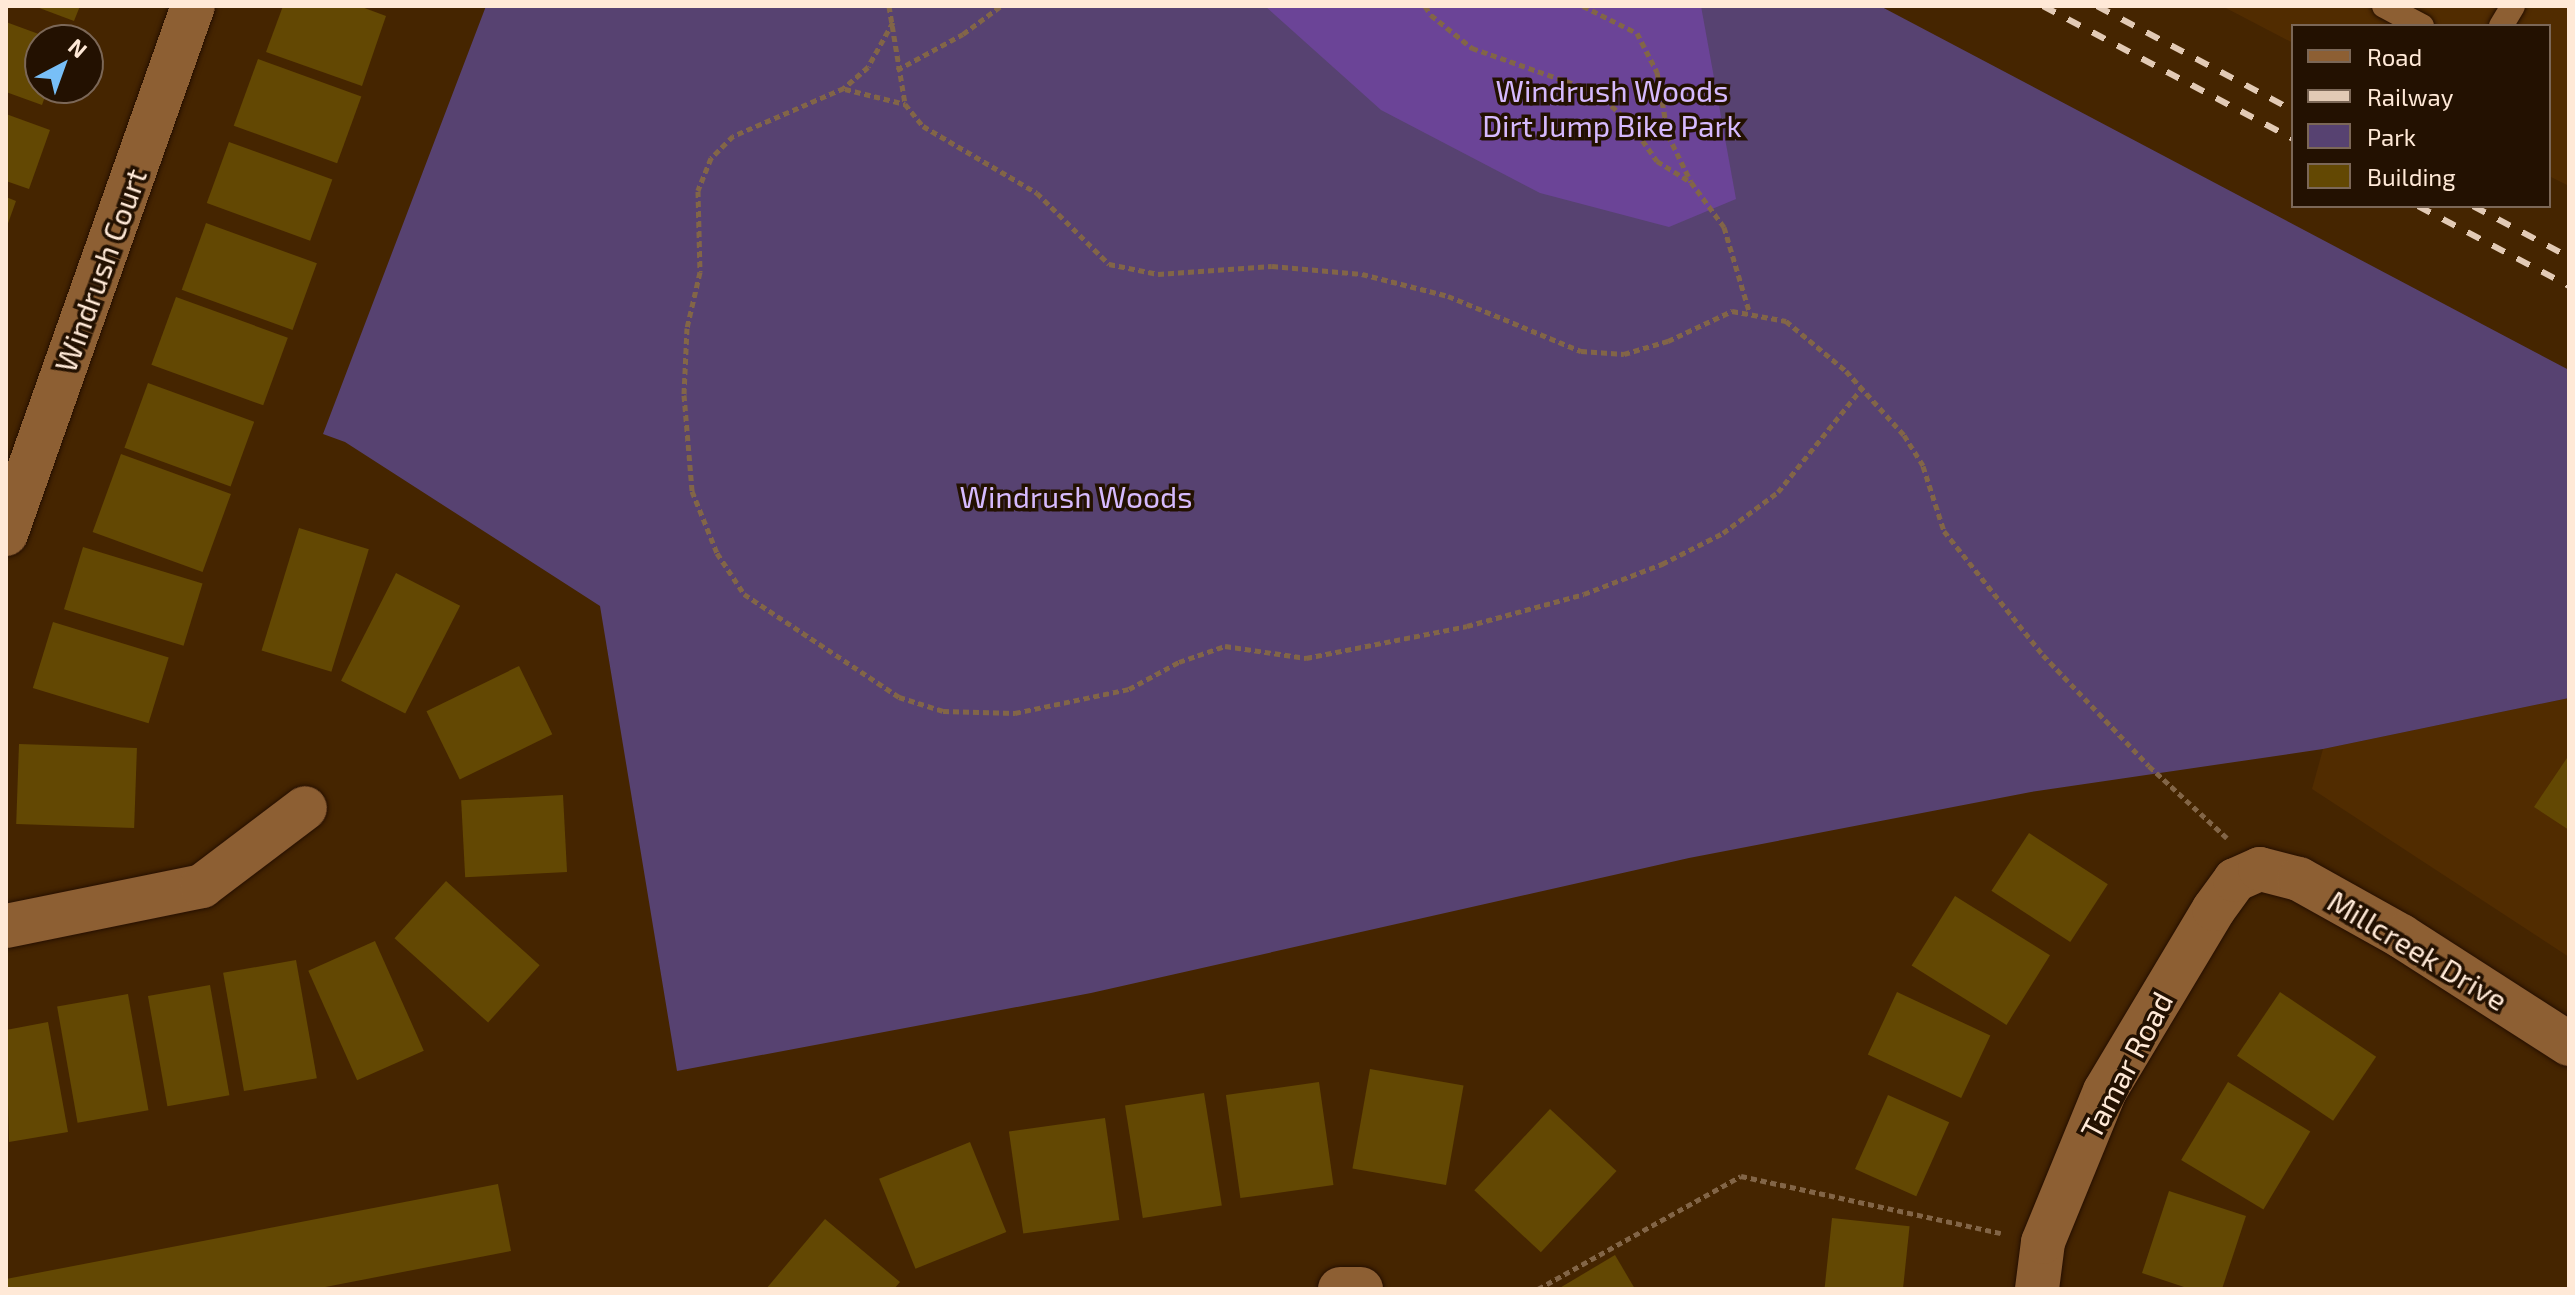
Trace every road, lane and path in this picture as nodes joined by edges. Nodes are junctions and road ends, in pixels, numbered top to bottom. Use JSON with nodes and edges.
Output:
{"nodes":[{"id":1,"x":193,"y":6,"type":"edge"},
{"id":2,"x":889,"y":6,"type":"edge"},
{"id":3,"x":1001,"y":6,"type":"edge"},
{"id":4,"x":1425,"y":6,"type":"edge"},
{"id":5,"x":1583,"y":6,"type":"edge"},
{"id":6,"x":2384,"y":6,"type":"edge"},
{"id":7,"x":2513,"y":6,"type":"edge"},
{"id":8,"x":893,"y":22,"type":"junction"},
{"id":9,"x":2418,"y":24,"type":"edge"},
{"id":10,"x":2502,"y":24,"type":"edge"},
{"id":11,"x":897,"y":70,"type":"junction"},
{"id":12,"x":844,"y":88,"type":"junction"},
{"id":13,"x":905,"y":104,"type":"junction"},
{"id":14,"x":1691,"y":182,"type":"junction"},
{"id":15,"x":1749,"y":311,"type":"junction"},
{"id":16,"x":1862,"y":388,"type":"junction"},
{"id":17,"x":6,"y":534,"type":"edge"},
{"id":18,"x":305,"y":808,"type":"dead end"},
{"id":19,"x":2260,"y":869,"type":"junction"},
{"id":20,"x":6,"y":926,"type":"edge"},
{"id":21,"x":2569,"y":1044,"type":"edge"},
{"id":22,"x":2043,"y":1242,"type":"junction"},
{"id":23,"x":1340,"y":1289,"type":"edge"},
{"id":24,"x":1361,"y":1289,"type":"edge"},
{"id":25,"x":1538,"y":1289,"type":"edge"},
{"id":26,"x":2037,"y":1289,"type":"edge"}],
"edges":[{"from":1,"to":17,"type":"street","name":"Windrush Court"},
{"from":2,"to":8,"type":"path"},
{"from":3,"to":11,"type":"path"},
{"from":4,"to":14,"type":"path"},
{"from":5,"to":14,"type":"path"},
{"from":6,"to":9,"type":"lane"},
{"from":7,"to":10,"type":"lane"},
{"from":8,"to":11,"type":"path"},
{"from":8,"to":12,"type":"path"},
{"from":11,"to":13,"type":"path"},
{"from":12,"to":13,"type":"path"},
{"from":12,"to":16,"type":"path"},
{"from":13,"to":15,"type":"path"},
{"from":14,"to":15,"type":"path"},
{"from":15,"to":16,"type":"path"},
{"from":16,"to":19,"type":"path"},
{"from":18,"to":20,"type":"street"},
{"from":19,"to":21,"type":"street","name":"Millcreek Drive"},
{"from":19,"to":22,"type":"street","name":"Tamar Road"},
{"from":22,"to":25,"type":"path"},
{"from":22,"to":26,"type":"street","name":"Tamar Road"},
{"from":23,"to":24,"type":"street"}]}
